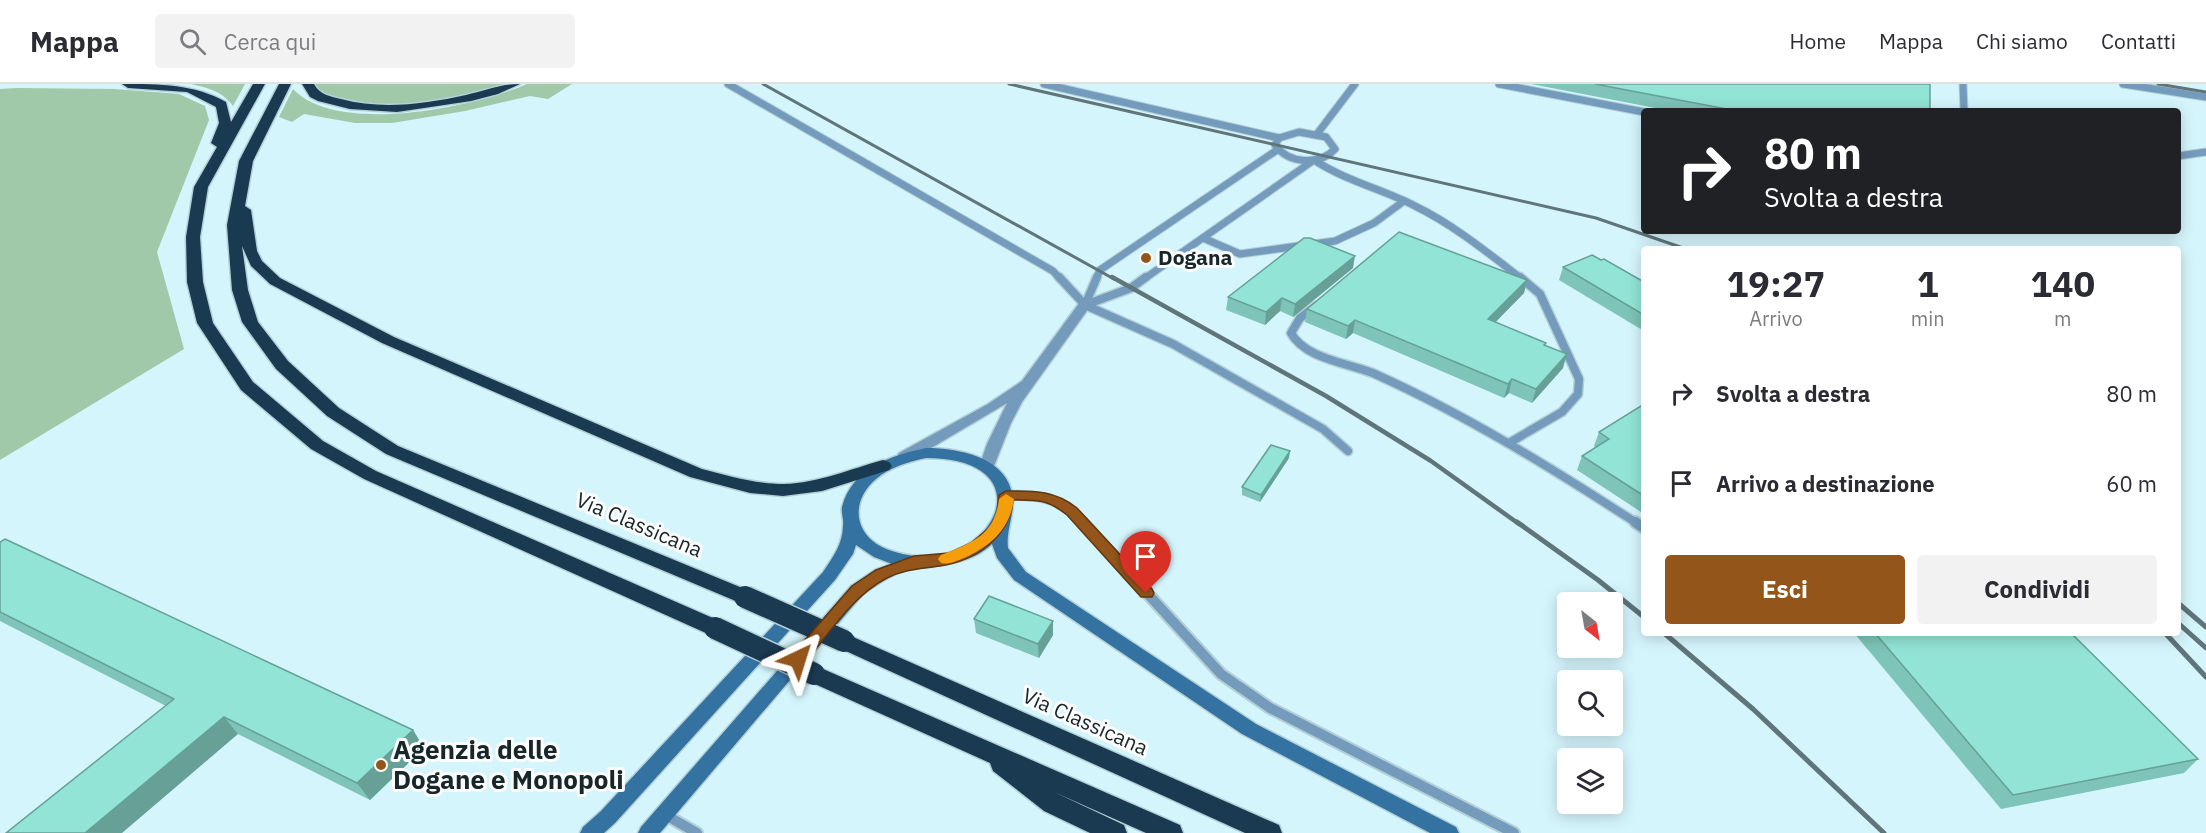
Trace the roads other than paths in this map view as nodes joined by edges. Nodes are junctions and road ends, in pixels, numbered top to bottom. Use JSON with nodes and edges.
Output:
{"nodes":[{"id":1,"x":128,"y":84,"type":"edge"},
{"id":2,"x":260,"y":84,"type":"edge"},
{"id":3,"x":285,"y":84,"type":"edge"},
{"id":4,"x":308,"y":84,"type":"edge"},
{"id":5,"x":514,"y":84,"type":"edge"},
{"id":6,"x":728,"y":84,"type":"edge"},
{"id":7,"x":1044,"y":84,"type":"edge"},
{"id":8,"x":1355,"y":84,"type":"edge"},
{"id":9,"x":1498,"y":84,"type":"edge"},
{"id":10,"x":1963,"y":84,"type":"edge"},
{"id":11,"x":2123,"y":84,"type":"edge"},
{"id":12,"x":2206,"y":97,"type":"edge"},
{"id":13,"x":1964,"y":108,"type":"edge"},
{"id":14,"x":1641,"y":111,"type":"edge"},
{"id":15,"x":1317,"y":134,"type":"junction"},
{"id":16,"x":1278,"y":138,"type":"junction"},
{"id":17,"x":1277,"y":150,"type":"junction"},
{"id":18,"x":2206,"y":152,"type":"edge"},
{"id":19,"x":2181,"y":156,"type":"edge"},
{"id":20,"x":1314,"y":160,"type":"junction"},
{"id":21,"x":240,"y":182,"type":"junction"},
{"id":22,"x":201,"y":187,"type":"junction"},
{"id":23,"x":1404,"y":201,"type":"junction"},
{"id":24,"x":1203,"y":238,"type":"junction"},
{"id":25,"x":1327,"y":298,"type":"edge"},
{"id":26,"x":1085,"y":305,"type":"junction"},
{"id":27,"x":1029,"y":379,"type":"junction"},
{"id":28,"x":1509,"y":443,"type":"junction"},
{"id":29,"x":1348,"y":451,"type":"dead end"},
{"id":30,"x":904,"y":457,"type":"junction"},
{"id":31,"x":883,"y":466,"type":"junction"},
{"id":32,"x":987,"y":467,"type":"junction"},
{"id":33,"x":1006,"y":495,"type":"junction"},
{"id":34,"x":1004,"y":515,"type":"junction"},
{"id":35,"x":851,"y":526,"type":"junction"},
{"id":36,"x":1641,"y":526,"type":"edge"},
{"id":37,"x":914,"y":562,"type":"junction"},
{"id":38,"x":978,"y":746,"type":"junction"},
{"id":39,"x":664,"y":814,"type":"junction"},
{"id":40,"x":590,"y":833,"type":"edge"},
{"id":41,"x":648,"y":833,"type":"edge"},
{"id":42,"x":697,"y":833,"type":"edge"},
{"id":43,"x":1114,"y":833,"type":"edge"},
{"id":44,"x":1171,"y":833,"type":"edge"},
{"id":45,"x":1270,"y":833,"type":"edge"},
{"id":46,"x":1449,"y":833,"type":"edge"},
{"id":47,"x":1514,"y":833,"type":"edge"}],
"edges":[{"from":1,"to":22,"type":"highway"},
{"from":2,"to":22,"type":"highway"},
{"from":3,"to":21,"type":"highway","name":"Via Classicana"},
{"from":4,"to":5,"type":"highway"},
{"from":6,"to":26,"type":"lane"},
{"from":7,"to":16,"type":"lane"},
{"from":8,"to":15,"type":"lane"},
{"from":9,"to":14,"type":"lane"},
{"from":10,"to":13,"type":"lane"},
{"from":11,"to":12,"type":"lane"},
{"from":15,"to":16,"type":"lane"},
{"from":15,"to":20,"type":"lane"},
{"from":16,"to":17,"type":"lane"},
{"from":17,"to":20,"type":"lane"},
{"from":17,"to":26,"type":"lane"},
{"from":18,"to":19,"type":"lane"},
{"from":20,"to":23,"type":"lane"},
{"from":20,"to":24,"type":"lane"},
{"from":21,"to":31,"type":"highway"},
{"from":21,"to":45,"type":"highway","name":"Via Classicana","bridge":true},
{"from":22,"to":38,"type":"highway","bridge":true},
{"from":23,"to":24,"type":"lane"},
{"from":23,"to":28,"type":"lane"},
{"from":24,"to":26,"type":"lane"},
{"from":25,"to":28,"type":"lane"},
{"from":26,"to":27,"type":"street"},
{"from":26,"to":29,"type":"lane"},
{"from":27,"to":30,"type":"street"},
{"from":27,"to":32,"type":"street"},
{"from":28,"to":36,"type":"lane"},
{"from":30,"to":31,"type":"street"},
{"from":30,"to":32,"type":"street"},
{"from":31,"to":35,"type":"street"},
{"from":32,"to":33,"type":"street"},
{"from":33,"to":34,"type":"street"},
{"from":33,"to":47,"type":"lane"},
{"from":34,"to":37,"type":"street"},
{"from":34,"to":46,"type":"street"},
{"from":35,"to":37,"type":"street"},
{"from":35,"to":40,"type":"street"},
{"from":37,"to":39,"type":"street"},
{"from":38,"to":43,"type":"highway"},
{"from":38,"to":44,"type":"highway"},
{"from":39,"to":41,"type":"street"},
{"from":39,"to":42,"type":"lane"}]}
